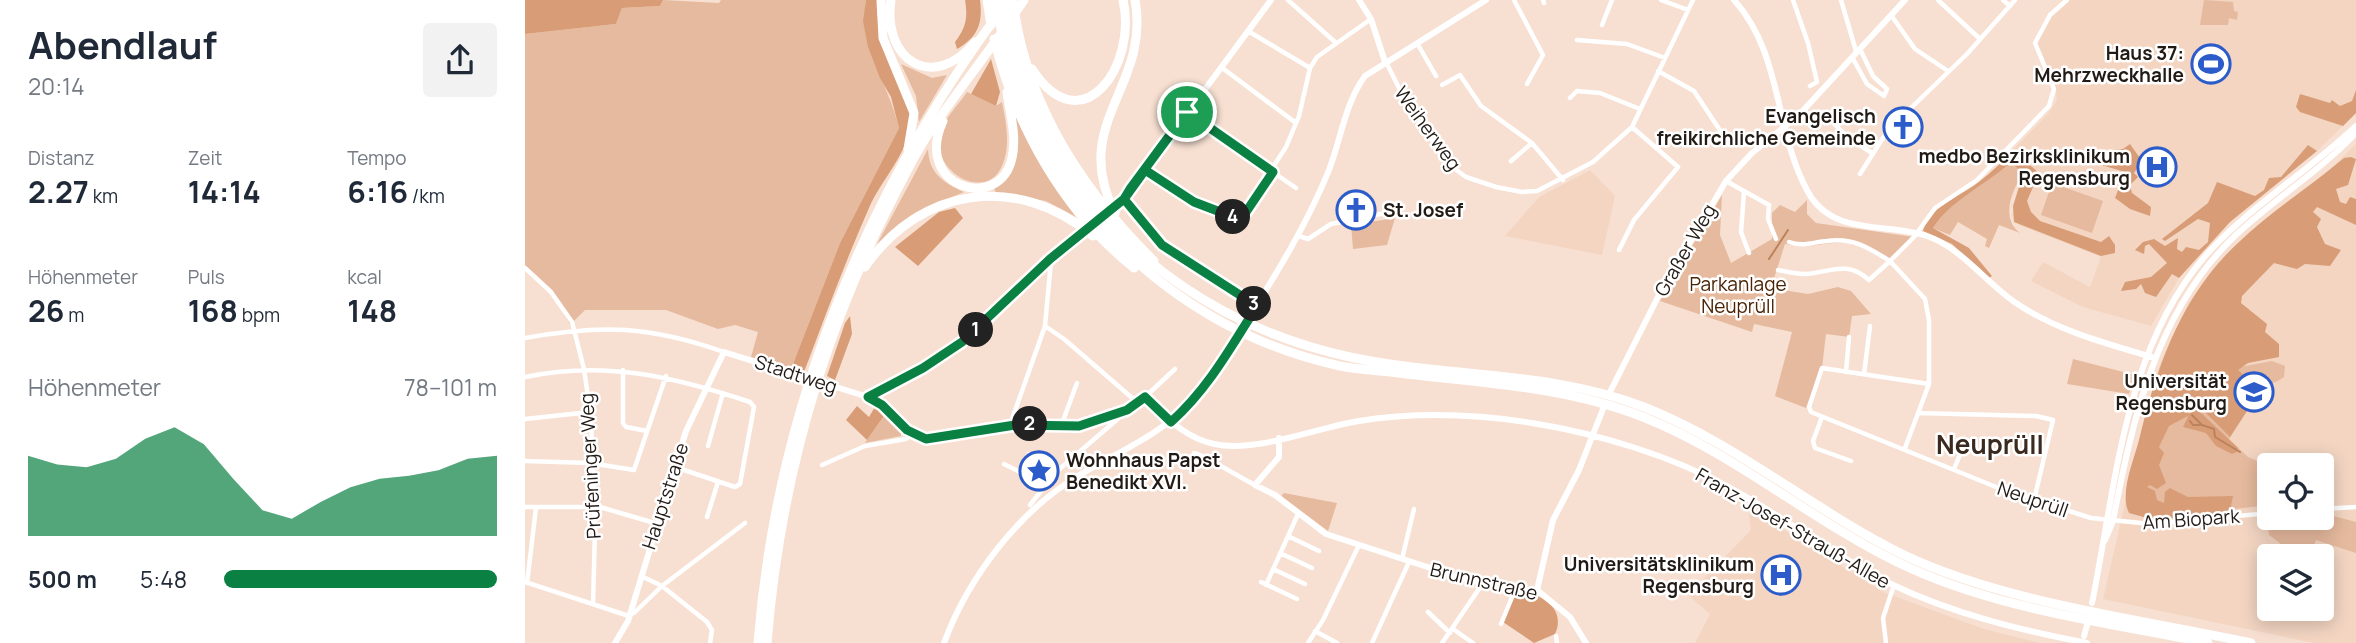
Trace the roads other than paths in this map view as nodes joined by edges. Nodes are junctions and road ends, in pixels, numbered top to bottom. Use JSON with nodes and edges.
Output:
{"nodes":[{"id":1,"x":881,"y":0,"type":"edge"},
{"id":2,"x":891,"y":0,"type":"edge"},
{"id":3,"x":988,"y":0,"type":"edge"},
{"id":4,"x":1123,"y":0,"type":"edge"},
{"id":5,"x":1135,"y":0,"type":"edge"},
{"id":6,"x":1271,"y":0,"type":"edge"},
{"id":7,"x":1288,"y":0,"type":"edge"},
{"id":8,"x":1359,"y":0,"type":"edge"},
{"id":9,"x":1486,"y":0,"type":"edge"},
{"id":10,"x":1514,"y":0,"type":"edge"},
{"id":11,"x":1612,"y":0,"type":"edge"},
{"id":12,"x":1661,"y":0,"type":"edge"},
{"id":13,"x":1693,"y":0,"type":"edge"},
{"id":14,"x":1734,"y":0,"type":"edge"},
{"id":15,"x":1793,"y":0,"type":"edge"},
{"id":16,"x":1842,"y":0,"type":"edge"},
{"id":17,"x":1905,"y":0,"type":"edge"},
{"id":18,"x":1938,"y":0,"type":"edge"},
{"id":19,"x":2003,"y":0,"type":"edge"},
{"id":20,"x":2015,"y":0,"type":"edge"},
{"id":21,"x":2067,"y":0,"type":"edge"},
{"id":22,"x":1004,"y":1,"type":"edge"},
{"id":23,"x":1024,"y":1,"type":"edge"},
{"id":24,"x":2010,"y":6,"type":"junction"},
{"id":25,"x":1688,"y":10,"type":"junction"},
{"id":26,"x":1891,"y":15,"type":"junction"},
{"id":27,"x":1371,"y":19,"type":"junction"},
{"id":28,"x":1602,"y":25,"type":"dead end"},
{"id":29,"x":986,"y":31,"type":"junction"},
{"id":30,"x":1248,"y":31,"type":"junction"},
{"id":31,"x":1980,"y":39,"type":"junction"},
{"id":32,"x":1577,"y":40,"type":"dead end"},
{"id":33,"x":1021,"y":42,"type":"junction"},
{"id":34,"x":1335,"y":42,"type":"junction"},
{"id":35,"x":1417,"y":43,"type":"junction"},
{"id":36,"x":1856,"y":52,"type":"junction"},
{"id":37,"x":1665,"y":58,"type":"junction"},
{"id":38,"x":1385,"y":62,"type":"junction"},
{"id":39,"x":1221,"y":67,"type":"junction"},
{"id":40,"x":1310,"y":68,"type":"junction"},
{"id":41,"x":1658,"y":71,"type":"junction"},
{"id":42,"x":1948,"y":71,"type":"junction"},
{"id":43,"x":1436,"y":76,"type":"dead end"},
{"id":44,"x":1006,"y":80,"type":"junction"},
{"id":45,"x":1527,"y":84,"type":"dead end"},
{"id":46,"x":1442,"y":85,"type":"dead end"},
{"id":47,"x":1809,"y":86,"type":"dead end"},
{"id":48,"x":1570,"y":98,"type":"dead end"},
{"id":49,"x":1640,"y":109,"type":"junction"},
{"id":50,"x":947,"y":110,"type":"junction"},
{"id":51,"x":1187,"y":112,"type":"junction"},
{"id":52,"x":1823,"y":112,"type":"dead end"},
{"id":53,"x":1836,"y":116,"type":"dead end"},
{"id":54,"x":1831,"y":121,"type":"junction"},
{"id":55,"x":1296,"y":123,"type":"junction"},
{"id":56,"x":2356,"y":126,"type":"edge"},
{"id":57,"x":1632,"y":127,"type":"junction"},
{"id":58,"x":1785,"y":129,"type":"junction"},
{"id":59,"x":2353,"y":137,"type":"edge"},
{"id":60,"x":1725,"y":138,"type":"dead end"},
{"id":61,"x":1532,"y":144,"type":"junction"},
{"id":62,"x":1872,"y":153,"type":"junction"},
{"id":63,"x":907,"y":156,"type":"junction"},
{"id":64,"x":1511,"y":161,"type":"dead end"},
{"id":65,"x":1145,"y":170,"type":"junction"},
{"id":66,"x":1273,"y":172,"type":"junction"},
{"id":67,"x":1860,"y":174,"type":"dead end"},
{"id":68,"x":1563,"y":180,"type":"junction"},
{"id":69,"x":1726,"y":181,"type":"junction"},
{"id":70,"x":1296,"y":188,"type":"dead end"},
{"id":71,"x":1744,"y":192,"type":"junction"},
{"id":72,"x":1121,"y":200,"type":"junction"},
{"id":73,"x":1400,"y":211,"type":"dead end"},
{"id":74,"x":1123,"y":227,"type":"junction"},
{"id":75,"x":1917,"y":233,"type":"junction"},
{"id":76,"x":1299,"y":236,"type":"junction"},
{"id":77,"x":1776,"y":239,"type":"dead end"},
{"id":78,"x":1789,"y":242,"type":"dead end"},
{"id":79,"x":1619,"y":250,"type":"dead end"},
{"id":80,"x":1749,"y":253,"type":"dead end"},
{"id":81,"x":1050,"y":259,"type":"junction"},
{"id":82,"x":1122,"y":259,"type":"junction"},
{"id":83,"x":1890,"y":261,"type":"junction"},
{"id":84,"x":525,"y":268,"type":"edge"},
{"id":85,"x":1778,"y":270,"type":"dead end"},
{"id":86,"x":1180,"y":286,"type":"junction"},
{"id":87,"x":1168,"y":289,"type":"junction"},
{"id":88,"x":849,"y":292,"type":"junction"},
{"id":89,"x":1255,"y":309,"type":"junction"},
{"id":90,"x":1045,"y":326,"type":"junction"},
{"id":91,"x":1870,"y":326,"type":"dead end"},
{"id":92,"x":573,"y":329,"type":"junction"},
{"id":93,"x":1849,"y":337,"type":"dead end"},
{"id":94,"x":525,"y":338,"type":"edge"},
{"id":95,"x":724,"y":352,"type":"junction"},
{"id":96,"x":2151,"y":357,"type":"junction"},
{"id":97,"x":584,"y":369,"type":"junction"},
{"id":98,"x":1175,"y":369,"type":"dead end"},
{"id":99,"x":623,"y":370,"type":"junction"},
{"id":100,"x":1846,"y":372,"type":"junction"},
{"id":101,"x":1864,"y":374,"type":"junction"},
{"id":102,"x":666,"y":376,"type":"junction"},
{"id":103,"x":525,"y":377,"type":"edge"},
{"id":104,"x":1077,"y":383,"type":"dead end"},
{"id":105,"x":1930,"y":384,"type":"junction"},
{"id":106,"x":707,"y":387,"type":"junction"},
{"id":107,"x":1611,"y":390,"type":"dead end"},
{"id":108,"x":723,"y":393,"type":"junction"},
{"id":109,"x":868,"y":397,"type":"junction"},
{"id":110,"x":1145,"y":397,"type":"junction"},
{"id":111,"x":1138,"y":403,"type":"junction"},
{"id":112,"x":1603,"y":409,"type":"dead end"},
{"id":113,"x":1127,"y":410,"type":"junction"},
{"id":114,"x":590,"y":412,"type":"junction"},
{"id":115,"x":1918,"y":413,"type":"junction"},
{"id":116,"x":1822,"y":417,"type":"junction"},
{"id":117,"x":525,"y":419,"type":"edge"},
{"id":118,"x":1171,"y":422,"type":"junction"},
{"id":119,"x":1010,"y":425,"type":"junction"},
{"id":120,"x":1061,"y":426,"type":"junction"},
{"id":121,"x":647,"y":431,"type":"junction"},
{"id":122,"x":912,"y":434,"type":"junction"},
{"id":123,"x":1592,"y":437,"type":"junction"},
{"id":124,"x":1279,"y":438,"type":"junction"},
{"id":125,"x":1965,"y":440,"type":"dead end"},
{"id":126,"x":708,"y":446,"type":"dead end"},
{"id":127,"x":1905,"y":448,"type":"junction"},
{"id":128,"x":1194,"y":453,"type":"dead end"},
{"id":129,"x":525,"y":461,"type":"edge"},
{"id":130,"x":1851,"y":461,"type":"dead end"},
{"id":131,"x":590,"y":463,"type":"junction"},
{"id":132,"x":1004,"y":464,"type":"dead end"},
{"id":133,"x":822,"y":465,"type":"dead end"},
{"id":134,"x":674,"y":467,"type":"junction"},
{"id":135,"x":1954,"y":469,"type":"junction"},
{"id":136,"x":1056,"y":472,"type":"junction"},
{"id":137,"x":718,"y":482,"type":"junction"},
{"id":138,"x":1255,"y":485,"type":"junction"},
{"id":139,"x":2034,"y":500,"type":"junction"},
{"id":140,"x":1030,"y":505,"type":"dead end"},
{"id":141,"x":525,"y":507,"type":"edge"},
{"id":142,"x":2356,"y":507,"type":"edge"},
{"id":143,"x":536,"y":508,"type":"junction"},
{"id":144,"x":2334,"y":508,"type":"edge"},
{"id":145,"x":594,"y":509,"type":"junction"},
{"id":146,"x":1413,"y":509,"type":"dead end"},
{"id":147,"x":1298,"y":514,"type":"junction"},
{"id":148,"x":2257,"y":514,"type":"edge"},
{"id":149,"x":707,"y":517,"type":"dead end"},
{"id":150,"x":2110,"y":521,"type":"junction"},
{"id":151,"x":745,"y":523,"type":"dead end"},
{"id":152,"x":658,"y":524,"type":"junction"},
{"id":153,"x":1288,"y":536,"type":"junction"},
{"id":154,"x":1360,"y":545,"type":"junction"},
{"id":155,"x":1319,"y":551,"type":"dead end"},
{"id":156,"x":1280,"y":553,"type":"junction"},
{"id":157,"x":1406,"y":560,"type":"junction"},
{"id":158,"x":1312,"y":568,"type":"dead end"},
{"id":159,"x":1273,"y":569,"type":"junction"},
{"id":160,"x":641,"y":576,"type":"junction"},
{"id":161,"x":1483,"y":582,"type":"junction"},
{"id":162,"x":526,"y":583,"type":"edge"},
{"id":163,"x":1305,"y":584,"type":"dead end"},
{"id":164,"x":1894,"y":585,"type":"junction"},
{"id":165,"x":662,"y":586,"type":"junction"},
{"id":166,"x":1515,"y":590,"type":"junction"},
{"id":167,"x":1537,"y":590,"type":"junction"},
{"id":168,"x":1297,"y":599,"type":"dead end"},
{"id":169,"x":2092,"y":603,"type":"dead end"},
{"id":170,"x":593,"y":604,"type":"junction"},
{"id":171,"x":1428,"y":612,"type":"dead end"},
{"id":172,"x":631,"y":615,"type":"junction"},
{"id":173,"x":1501,"y":624,"type":"dead end"},
{"id":174,"x":2087,"y":625,"type":"dead end"},
{"id":175,"x":1315,"y":631,"type":"junction"},
{"id":176,"x":1452,"y":631,"type":"junction"},
{"id":177,"x":1556,"y":636,"type":"dead end"},
{"id":178,"x":2053,"y":640,"type":"edge"},
{"id":179,"x":2086,"y":640,"type":"edge"},
{"id":180,"x":615,"y":643,"type":"edge"},
{"id":181,"x":710,"y":643,"type":"edge"},
{"id":182,"x":758,"y":643,"type":"edge"},
{"id":183,"x":767,"y":643,"type":"edge"},
{"id":184,"x":944,"y":643,"type":"edge"},
{"id":185,"x":1308,"y":643,"type":"edge"},
{"id":186,"x":1337,"y":643,"type":"edge"},
{"id":187,"x":1372,"y":643,"type":"edge"},
{"id":188,"x":1442,"y":643,"type":"edge"},
{"id":189,"x":1473,"y":643,"type":"edge"},
{"id":190,"x":1556,"y":643,"type":"edge"},
{"id":191,"x":1586,"y":643,"type":"edge"},
{"id":192,"x":1887,"y":643,"type":"edge"},
{"id":193,"x":2208,"y":643,"type":"edge"},
{"id":194,"x":2251,"y":643,"type":"edge"}],
"edges":[{"from":1,"to":63,"type":"highway"},
{"from":2,"to":29,"type":"highway"},
{"from":3,"to":44,"type":"highway"},
{"from":4,"to":33,"type":"highway"},
{"from":5,"to":74,"type":"highway"},
{"from":6,"to":30,"type":"street"},
{"from":7,"to":34,"type":"street"},
{"from":8,"to":27,"type":"street"},
{"from":9,"to":35,"type":"street"},
{"from":10,"to":45,"type":"street"},
{"from":11,"to":28,"type":"street"},
{"from":12,"to":25,"type":"street"},
{"from":13,"to":25,"type":"street"},
{"from":14,"to":58,"type":"street"},
{"from":15,"to":47,"type":"street"},
{"from":16,"to":36,"type":"street"},
{"from":17,"to":26,"type":"street","name":"Graßer Weg"},
{"from":18,"to":31,"type":"street"},
{"from":19,"to":24,"type":"street"},
{"from":20,"to":24,"type":"street"},
{"from":21,"to":75,"type":"street"},
{"from":22,"to":29,"type":"highway"},
{"from":22,"to":33,"type":"highway"},
{"from":22,"to":86,"type":"highway"},
{"from":22,"to":87,"type":"highway"},
{"from":23,"to":50,"type":"highway"},
{"from":24,"to":31,"type":"street"},
{"from":25,"to":37,"type":"street"},
{"from":26,"to":36,"type":"street","name":"Graßer Weg"},
{"from":26,"to":42,"type":"street"},
{"from":27,"to":34,"type":"street"},
{"from":27,"to":38,"type":"street"},
{"from":29,"to":63,"type":"highway"},
{"from":30,"to":39,"type":"street"},
{"from":30,"to":40,"type":"street"},
{"from":31,"to":42,"type":"street"},
{"from":32,"to":37,"type":"street"},
{"from":33,"to":74,"type":"highway"},
{"from":34,"to":40,"type":"street"},
{"from":35,"to":38,"type":"street"},
{"from":35,"to":43,"type":"street"},
{"from":36,"to":36,"type":"street"},
{"from":36,"to":58,"type":"street","name":"Graßer Weg"},
{"from":37,"to":41,"type":"street"},
{"from":38,"to":68,"type":"street","name":"Weiherweg"},
{"from":38,"to":76,"type":"street"},
{"from":39,"to":51,"type":"street"},
{"from":39,"to":55,"type":"street"},
{"from":40,"to":55,"type":"street"},
{"from":41,"to":49,"type":"street"},
{"from":41,"to":60,"type":"street"},
{"from":42,"to":62,"type":"street"},
{"from":44,"to":50,"type":"highway"},
{"from":44,"to":82,"type":"highway"},
{"from":46,"to":61,"type":"street"},
{"from":48,"to":49,"type":"street"},
{"from":49,"to":57,"type":"street"},
{"from":50,"to":88,"type":"highway"},
{"from":51,"to":65,"type":"street"},
{"from":51,"to":66,"type":"street"},
{"from":52,"to":54,"type":"street"},
{"from":53,"to":54,"type":"street"},
{"from":54,"to":62,"type":"street"},
{"from":55,"to":66,"type":"street"},
{"from":56,"to":59,"type":"street"},
{"from":57,"to":68,"type":"street","name":"Weiherweg"},
{"from":57,"to":79,"type":"street"},
{"from":58,"to":69,"type":"street","name":"Graßer Weg"},
{"from":58,"to":75,"type":"street"},
{"from":59,"to":96,"type":"street"},
{"from":61,"to":64,"type":"street"},
{"from":61,"to":68,"type":"street"},
{"from":62,"to":67,"type":"street"},
{"from":63,"to":182,"type":"highway"},
{"from":65,"to":66,"type":"street"},
{"from":65,"to":72,"type":"street"},
{"from":66,"to":70,"type":"street"},
{"from":69,"to":71,"type":"street"},
{"from":69,"to":107,"type":"street","name":"Graßer Weg"},
{"from":71,"to":77,"type":"street"},
{"from":71,"to":80,"type":"street"},
{"from":72,"to":81,"type":"street"},
{"from":72,"to":89,"type":"street"},
{"from":73,"to":76,"type":"street"},
{"from":74,"to":86,"type":"highway"},
{"from":75,"to":83,"type":"street"},
{"from":75,"to":96,"type":"street"},
{"from":76,"to":89,"type":"street"},
{"from":78,"to":83,"type":"street"},
{"from":81,"to":90,"type":"street"},
{"from":81,"to":109,"type":"street"},
{"from":82,"to":87,"type":"highway"},
{"from":82,"to":88,"type":"highway"},
{"from":83,"to":85,"type":"street"},
{"from":83,"to":105,"type":"street"},
{"from":84,"to":92,"type":"street","name":"Prüfeninger Weg"},
{"from":86,"to":194,"type":"highway"},
{"from":87,"to":193,"type":"highway"},
{"from":88,"to":183,"type":"highway"},
{"from":89,"to":118,"type":"street"},
{"from":90,"to":111,"type":"street"},
{"from":90,"to":119,"type":"street"},
{"from":91,"to":101,"type":"street"},
{"from":92,"to":94,"type":"street"},
{"from":92,"to":95,"type":"street"},
{"from":92,"to":97,"type":"street","name":"Prüfeninger Weg"},
{"from":93,"to":100,"type":"street"},
{"from":95,"to":106,"type":"street","name":"Hauptstraße"},
{"from":95,"to":109,"type":"street","name":"Stadtweg"},
{"from":96,"to":150,"type":"street"},
{"from":97,"to":99,"type":"street"},
{"from":97,"to":103,"type":"street"},
{"from":97,"to":114,"type":"street","name":"Prüfeninger Weg"},
{"from":98,"to":110,"type":"street"},
{"from":99,"to":102,"type":"street"},
{"from":99,"to":121,"type":"street"},
{"from":100,"to":101,"type":"street"},
{"from":100,"to":116,"type":"street","name":"Neuprüll"},
{"from":101,"to":105,"type":"street"},
{"from":102,"to":106,"type":"street"},
{"from":102,"to":121,"type":"street"},
{"from":104,"to":120,"type":"street"},
{"from":105,"to":115,"type":"street"},
{"from":106,"to":108,"type":"street"},
{"from":106,"to":134,"type":"street","name":"Hauptstraße"},
{"from":108,"to":126,"type":"street"},
{"from":108,"to":137,"type":"street"},
{"from":109,"to":122,"type":"street","name":"Stadtweg"},
{"from":110,"to":111,"type":"street"},
{"from":110,"to":118,"type":"street","name":"Franz-Josef-Strauß-Allee"},
{"from":111,"to":113,"type":"street"},
{"from":112,"to":123,"type":"street"},
{"from":113,"to":120,"type":"street"},
{"from":113,"to":136,"type":"street"},
{"from":114,"to":117,"type":"street"},
{"from":114,"to":131,"type":"street","name":"Prüfeninger Weg"},
{"from":115,"to":127,"type":"street"},
{"from":115,"to":139,"type":"street"},
{"from":116,"to":127,"type":"street","name":"Neuprüll"},
{"from":116,"to":130,"type":"street"},
{"from":118,"to":124,"type":"street","name":"Franz-Josef-Strauß-Allee"},
{"from":118,"to":184,"type":"street"},
{"from":119,"to":120,"type":"street"},
{"from":119,"to":122,"type":"street"},
{"from":121,"to":131,"type":"street"},
{"from":122,"to":133,"type":"street"},
{"from":123,"to":124,"type":"street","name":"Franz-Josef-Strauß-Allee"},
{"from":123,"to":164,"type":"street","name":"Franz-Josef-Strauß-Allee"},
{"from":123,"to":167,"type":"street"},
{"from":124,"to":138,"type":"street"},
{"from":125,"to":135,"type":"street"},
{"from":127,"to":135,"type":"street","name":"Neuprüll"},
{"from":128,"to":138,"type":"street","name":"Brunnstraße"},
{"from":129,"to":131,"type":"street"},
{"from":131,"to":145,"type":"street","name":"Prüfeninger Weg"},
{"from":132,"to":136,"type":"street"},
{"from":134,"to":137,"type":"street"},
{"from":134,"to":152,"type":"street","name":"Hauptstraße"},
{"from":135,"to":139,"type":"street","name":"Neuprüll"},
{"from":136,"to":140,"type":"street"},
{"from":137,"to":149,"type":"street"},
{"from":138,"to":147,"type":"street","name":"Brunnstraße"},
{"from":139,"to":150,"type":"street","name":"Neuprüll"},
{"from":141,"to":143,"type":"street"},
{"from":142,"to":144,"type":"street"},
{"from":143,"to":145,"type":"street"},
{"from":143,"to":162,"type":"street"},
{"from":145,"to":152,"type":"street"},
{"from":145,"to":170,"type":"street","name":"Prüfeninger Weg"},
{"from":146,"to":157,"type":"street"},
{"from":147,"to":153,"type":"street"},
{"from":147,"to":154,"type":"street","name":"Brunnstraße"},
{"from":148,"to":150,"type":"street","name":"Am Biopark"},
{"from":150,"to":169,"type":"street"},
{"from":151,"to":165,"type":"street"},
{"from":152,"to":160,"type":"street","name":"Hauptstraße"},
{"from":153,"to":155,"type":"street"},
{"from":153,"to":156,"type":"street"},
{"from":154,"to":157,"type":"street","name":"Brunnstraße"},
{"from":154,"to":175,"type":"street"},
{"from":156,"to":158,"type":"street"},
{"from":156,"to":159,"type":"street"},
{"from":157,"to":161,"type":"street","name":"Brunnstraße"},
{"from":157,"to":187,"type":"street"},
{"from":159,"to":163,"type":"street"},
{"from":159,"to":168,"type":"street"},
{"from":160,"to":165,"type":"street"},
{"from":160,"to":172,"type":"street","name":"Hauptstraße"},
{"from":161,"to":166,"type":"street","name":"Brunnstraße"},
{"from":161,"to":176,"type":"street"},
{"from":162,"to":170,"type":"street"},
{"from":164,"to":178,"type":"street","name":"Franz-Josef-Strauß-Allee"},
{"from":164,"to":192,"type":"street"},
{"from":165,"to":172,"type":"street"},
{"from":165,"to":181,"type":"street"},
{"from":166,"to":167,"type":"street","name":"Brunnstraße"},
{"from":166,"to":173,"type":"street"},
{"from":167,"to":191,"type":"street","name":"Brunnstraße"},
{"from":170,"to":172,"type":"street"},
{"from":171,"to":176,"type":"street"},
{"from":172,"to":180,"type":"street","name":"Hauptstraße"},
{"from":174,"to":179,"type":"street"},
{"from":175,"to":185,"type":"street"},
{"from":175,"to":186,"type":"street"},
{"from":176,"to":188,"type":"street"},
{"from":176,"to":189,"type":"street"},
{"from":177,"to":190,"type":"street"},
{"from":178,"to":179,"type":"street","name":"Franz-Josef-Strauß-Allee"}]}
